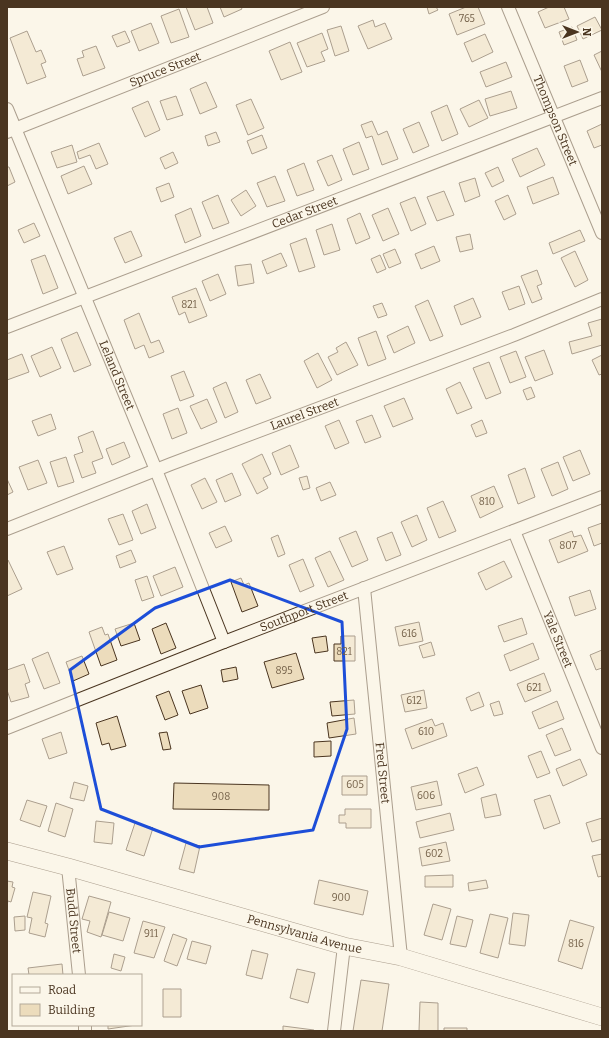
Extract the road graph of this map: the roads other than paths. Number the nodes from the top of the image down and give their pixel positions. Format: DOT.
graph roads {
  1 [pos="323,7"];
  2 [pos="508,7"];
  3 [pos="602,98"];
  4 [pos="7,109"];
  5 [pos="555,116"];
  6 [pos="11,130"];
  7 [pos="602,233"];
  8 [pos="83,296"];
  9 [pos="602,299"];
  10 [pos="7,327"];
  11 [pos="156,470"];
  12 [pos="602,497"];
  13 [pos="7,529"];
  14 [pos="514,531"];
  15 [pos="364,588"];
  16 [pos="224,642"];
  17 [pos="7,728"];
  18 [pos="602,748"];
  19 [pos="7,851"];
  20 [pos="68,867"];
  21 [pos="344,946"];
  22 [pos="401,957"];
  23 [pos="80,974"];
  24 [pos="602,1017"];
  25 [pos="334,1031"];
  1 -- 6 [label="street, Spruce Street"];
  2 -- 5 [label="street, Thompson Street"];
  3 -- 5 [label="street, Cedar Street"];
  4 -- 6 [label="street, Leland Street"];
  5 -- 7 [label="street, Thompson Street"];
  5 -- 8 [label="street, Cedar Street"];
  6 -- 8 [label="street, Leland Street"];
  8 -- 10 [label="street, Cedar Street"];
  8 -- 11 [label="street, Leland Street"];
  9 -- 11 [label="street, Laurel Street"];
  11 -- 13 [label="street, Laurel Street"];
  11 -- 16 [label="street, Leland Street"];
  12 -- 14 [label="street, Southport Street"];
  14 -- 15 [label="street, Southport Street"];
  14 -- 18 [label="street, Yale Street"];
  15 -- 16 [label="street, Southport Street"];
  15 -- 22 [label="street, Fred Street"];
  16 -- 17 [label="street, Southport Street"];
  19 -- 20 [label="main road, Pennsylvania Avenue"];
  20 -- 21 [label="main road, Pennsylvania Avenue"];
  20 -- 23 [label="street, Budd Street"];
  21 -- 22 [label="main road, Pennsylvania Avenue"];
  21 -- 25 [label="street"];
  22 -- 24 [label="main road, Pennsylvania Avenue"];
}
